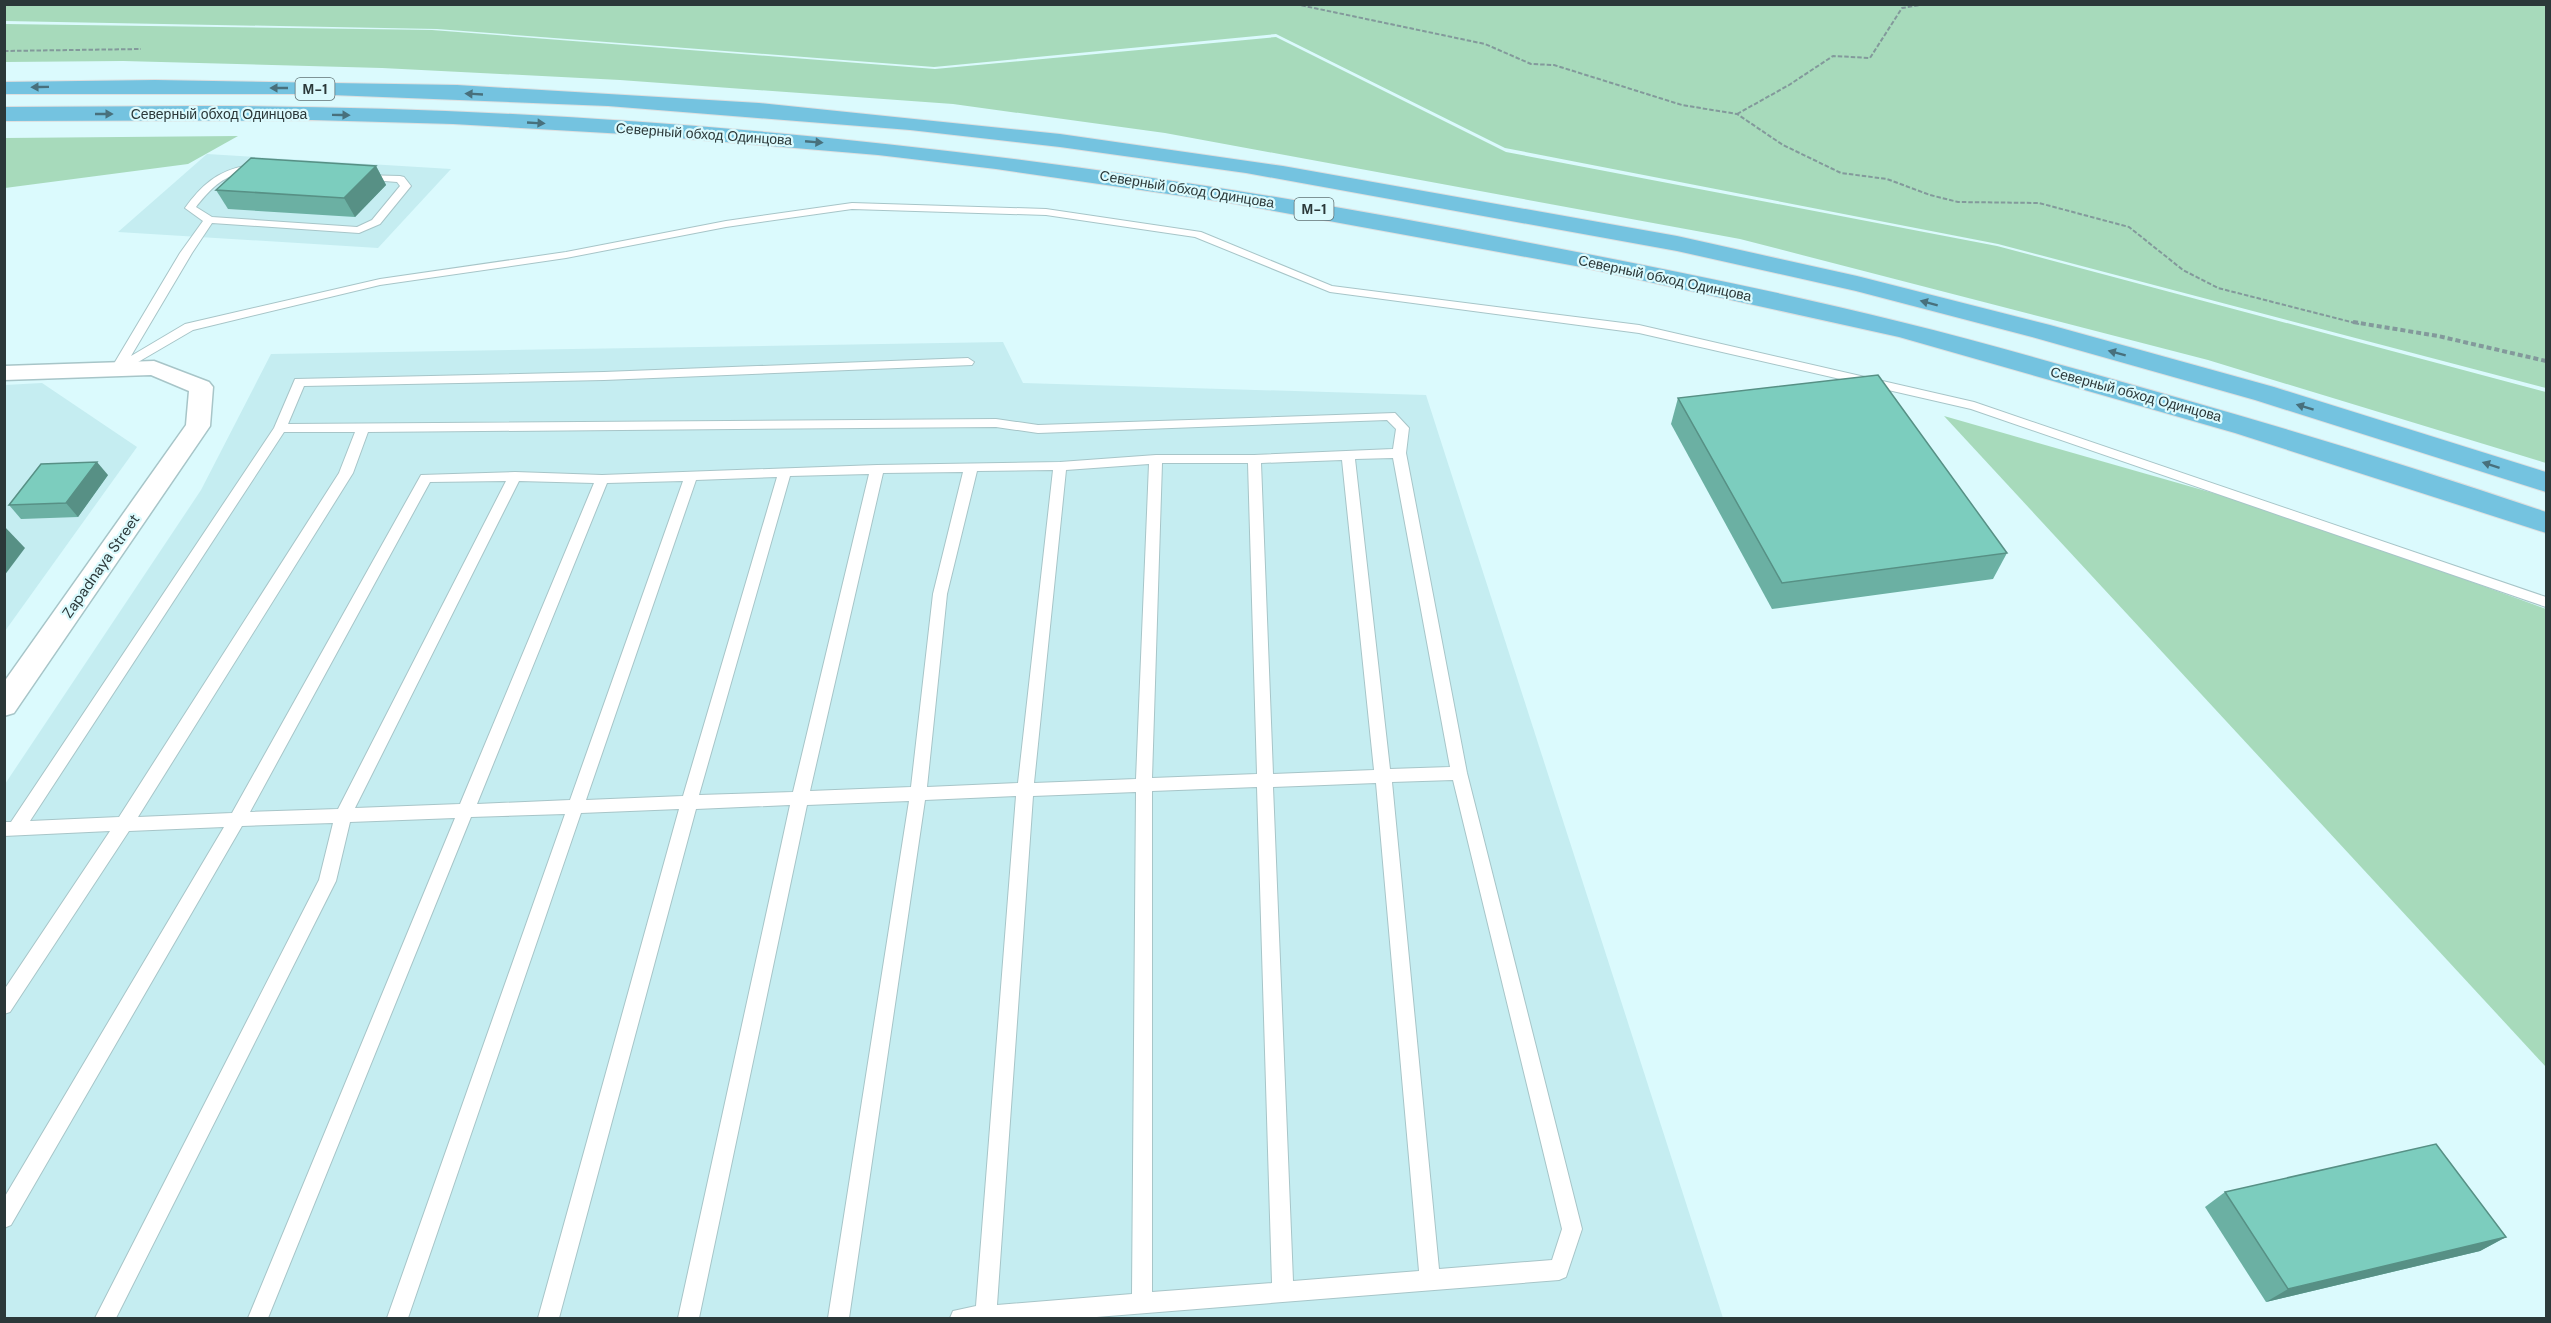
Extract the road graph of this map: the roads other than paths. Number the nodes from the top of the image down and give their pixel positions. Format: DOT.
graph roads {
  1 [pos="4,88"];
  2 [pos="4,114"];
  3 [pos="272,170"];
  4 [pos="353,176"];
  5 [pos="209,220"];
  6 [pos="968,362"];
  7 [pos="117,369"];
  8 [pos="4,373"];
  9 [pos="280,428"];
  10 [pos="363,428"];
  11 [pos="1399,453"];
  12 [pos="1348,455"];
  13 [pos="1156,459"];
  14 [pos="1254,459"];
  15 [pos="1060,466"];
  16 [pos="971,467"];
  17 [pos="877,470"];
  18 [pos="785,472"];
  19 [pos="514,476"];
  20 [pos="692,476"];
  21 [pos="602,479"];
  22 [pos="2547,482"];
  23 [pos="2547,523"];
  24 [pos="2547,602"];
  25 [pos="4,705"];
  26 [pos="1460,773"];
  27 [pos="1383,776"];
  28 [pos="1266,781"];
  29 [pos="1144,785"];
  30 [pos="1025,790"];
  31 [pos="918,794"];
  32 [pos="800,798"];
  33 [pos="689,803"];
  34 [pos="576,807"];
  35 [pos="464,811"];
  36 [pos="343,816"];
  37 [pos="237,820"];
  38 [pos="124,824"];
  39 [pos="10,829"];
  40 [pos="4,1006"];
  41 [pos="4,1218"];
  42 [pos="1430,1280"];
  43 [pos="1283,1292"];
  44 [pos="1142,1304"];
  45 [pos="987,1316"];
  46 [pos="105,1318"];
  47 [pos="258,1318"];
  48 [pos="397,1318"];
  49 [pos="549,1318"];
  50 [pos="689,1318"];
  51 [pos="839,1318"];
  52 [pos="960,1318"];
  22 -- 1 [label="highway, Северный обход Одинцова / М-1, one-way"];
  2 -- 23 [label="highway, Северный обход Одинцова / М-1, one-way"];
  3 -- 5 [label="lane"];
  4 -- 5 [label="lane"];
  5 -- 7 [label="lane"];
  6 -- 9 [label="lane"];
  7 -- 8 [label="street"];
  7 -- 24 [label="lane"];
  7 -- 25 [label="street, Zapadnaya Street"];
  9 -- 10 [label="lane"];
  9 -- 39 [label="lane"];
  10 -- 11 [label="lane"];
  10 -- 38 [label="lane"];
  11 -- 12 [label="lane"];
  11 -- 26 [label="lane"];
  12 -- 14 [label="lane"];
  12 -- 27 [label="lane"];
  13 -- 14 [label="lane"];
  13 -- 15 [label="lane"];
  13 -- 29 [label="lane"];
  14 -- 28 [label="lane"];
  15 -- 16 [label="lane"];
  15 -- 30 [label="lane"];
  16 -- 17 [label="lane"];
  16 -- 31 [label="lane"];
  17 -- 18 [label="lane"];
  17 -- 32 [label="lane"];
  18 -- 20 [label="lane"];
  18 -- 33 [label="lane"];
  19 -- 21 [label="lane"];
  19 -- 36 [label="lane"];
  19 -- 37 [label="lane"];
  20 -- 21 [label="lane"];
  20 -- 34 [label="lane"];
  21 -- 35 [label="lane"];
  26 -- 27 [label="lane"];
  26 -- 42 [label="lane"];
  27 -- 28 [label="lane"];
  27 -- 42 [label="lane"];
  28 -- 29 [label="lane"];
  28 -- 43 [label="lane"];
  29 -- 30 [label="lane"];
  29 -- 44 [label="lane"];
  30 -- 31 [label="lane"];
  30 -- 45 [label="lane"];
  31 -- 32 [label="lane"];
  31 -- 51 [label="lane"];
  32 -- 33 [label="lane"];
  32 -- 50 [label="lane"];
  33 -- 34 [label="lane"];
  33 -- 49 [label="lane"];
  34 -- 35 [label="lane"];
  34 -- 48 [label="lane"];
  35 -- 36 [label="lane"];
  35 -- 47 [label="lane"];
  36 -- 37 [label="lane"];
  36 -- 46 [label="lane"];
  37 -- 38 [label="lane"];
  37 -- 41 [label="lane"];
  38 -- 39 [label="lane"];
  38 -- 40 [label="lane"];
  42 -- 43 [label="lane"];
  43 -- 44 [label="lane"];
  44 -- 45 [label="lane"];
  45 -- 52 [label="lane"];
}
